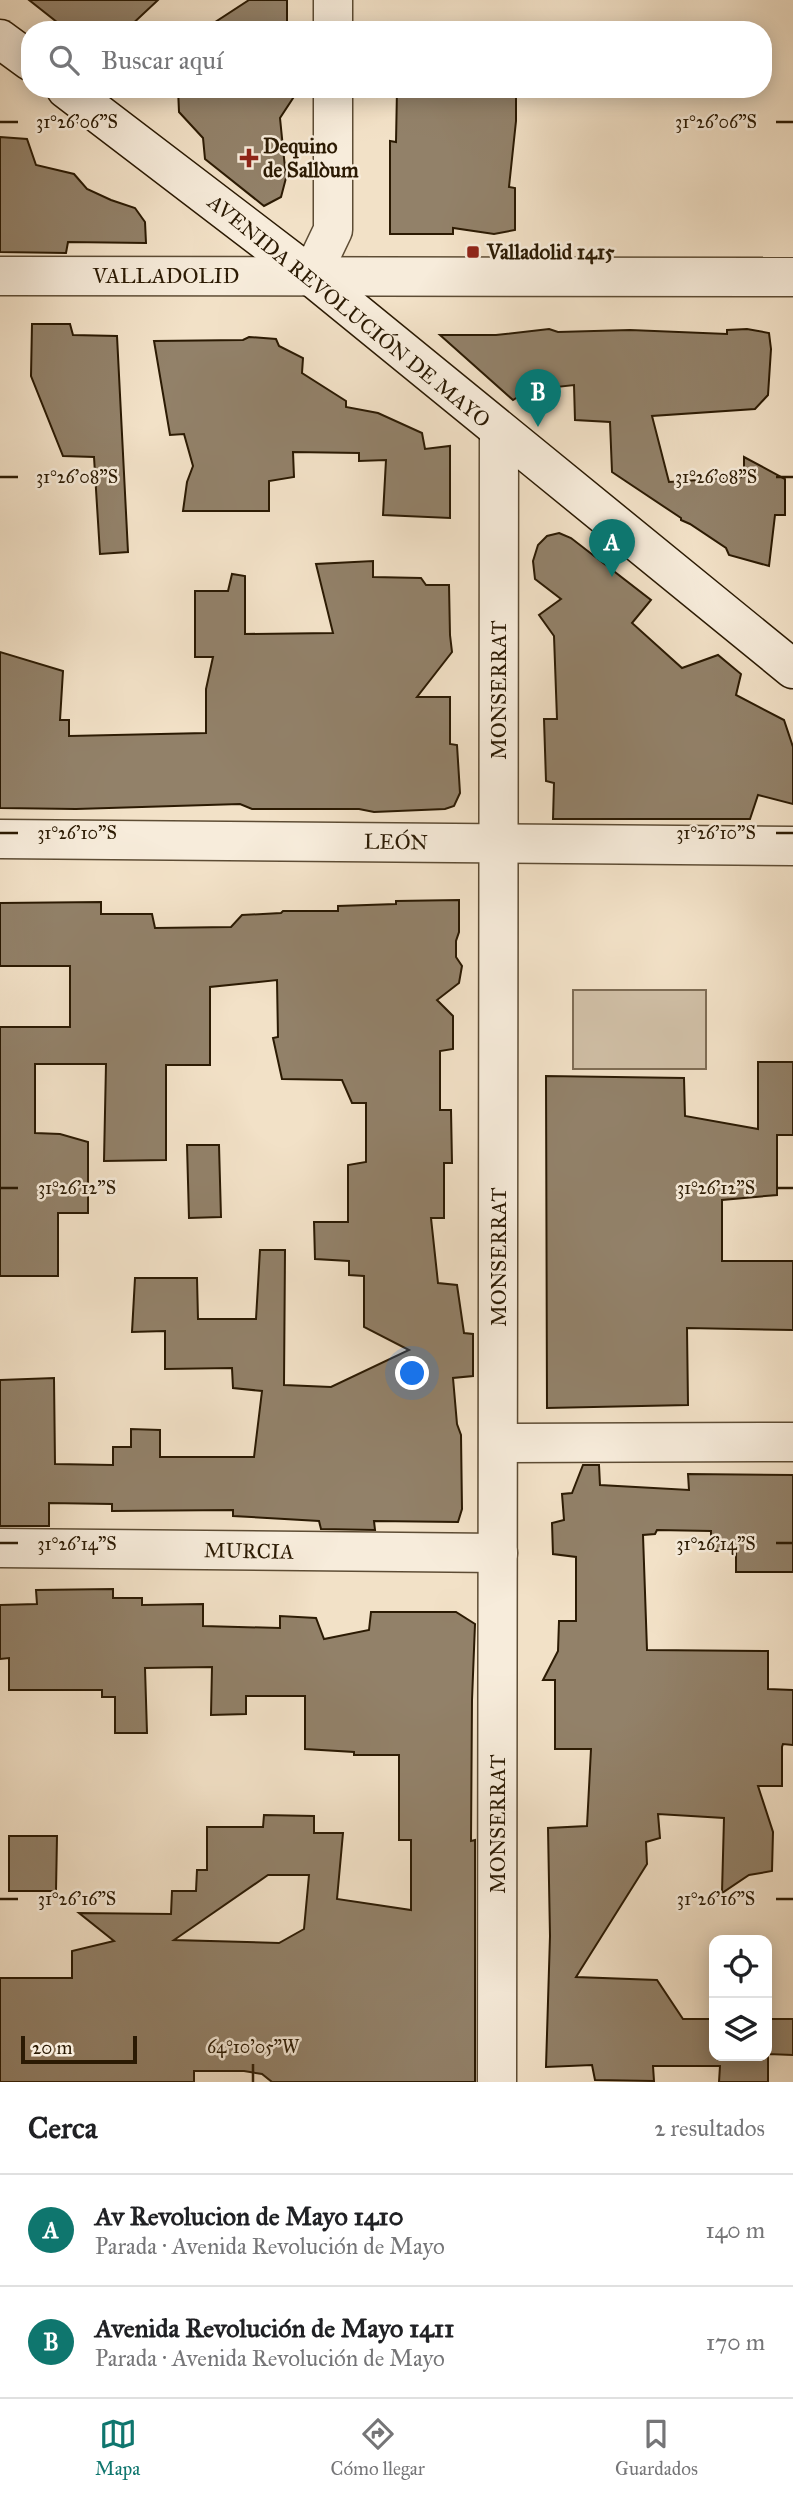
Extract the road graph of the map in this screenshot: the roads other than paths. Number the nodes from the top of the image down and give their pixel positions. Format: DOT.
graph roads {
  1 [pos="333,0"];
  2 [pos="333,21"];
  3 [pos="0,38"];
  4 [pos="21,54"];
  5 [pos="78,98"];
  6 [pos="333,98"];
  7 [pos="0,276"];
  8 [pos="311,276"];
  9 [pos="793,277"];
  10 [pos="499,432"];
  11 [pos="793,669"];
  12 [pos="0,839"];
  13 [pos="499,843"];
  14 [pos="793,846"];
  15 [pos="793,1442"];
  16 [pos="499,1443"];
  17 [pos="0,1548"];
  18 [pos="498,1553"];
  19 [pos="497,2082"];
  1 -- 2 [label="street"];
  3 -- 4 [label="street"];
  5 -- 8 [label="street, AVENIDA REVOLUCIÓN DE MAYO"];
  6 -- 8 [label="street"];
  7 -- 8 [label="street, VALLADOLID"];
  8 -- 9 [label="street, VALLADOLID"];
  8 -- 10 [label="street, AVENIDA REVOLUCIÓN DE MAYO"];
  10 -- 11 [label="street, AVENIDA REVOLUCIÓN DE MAYO"];
  10 -- 13 [label="street, MONSERRAT"];
  12 -- 13 [label="street, LEÓN"];
  13 -- 14 [label="street, LEÓN"];
  13 -- 16 [label="street, MONSERRAT"];
  15 -- 16 [label="street"];
  16 -- 18 [label="street, MONSERRAT"];
  17 -- 18 [label="street, MURCIA"];
  18 -- 19 [label="street, MONSERRAT"];
}
